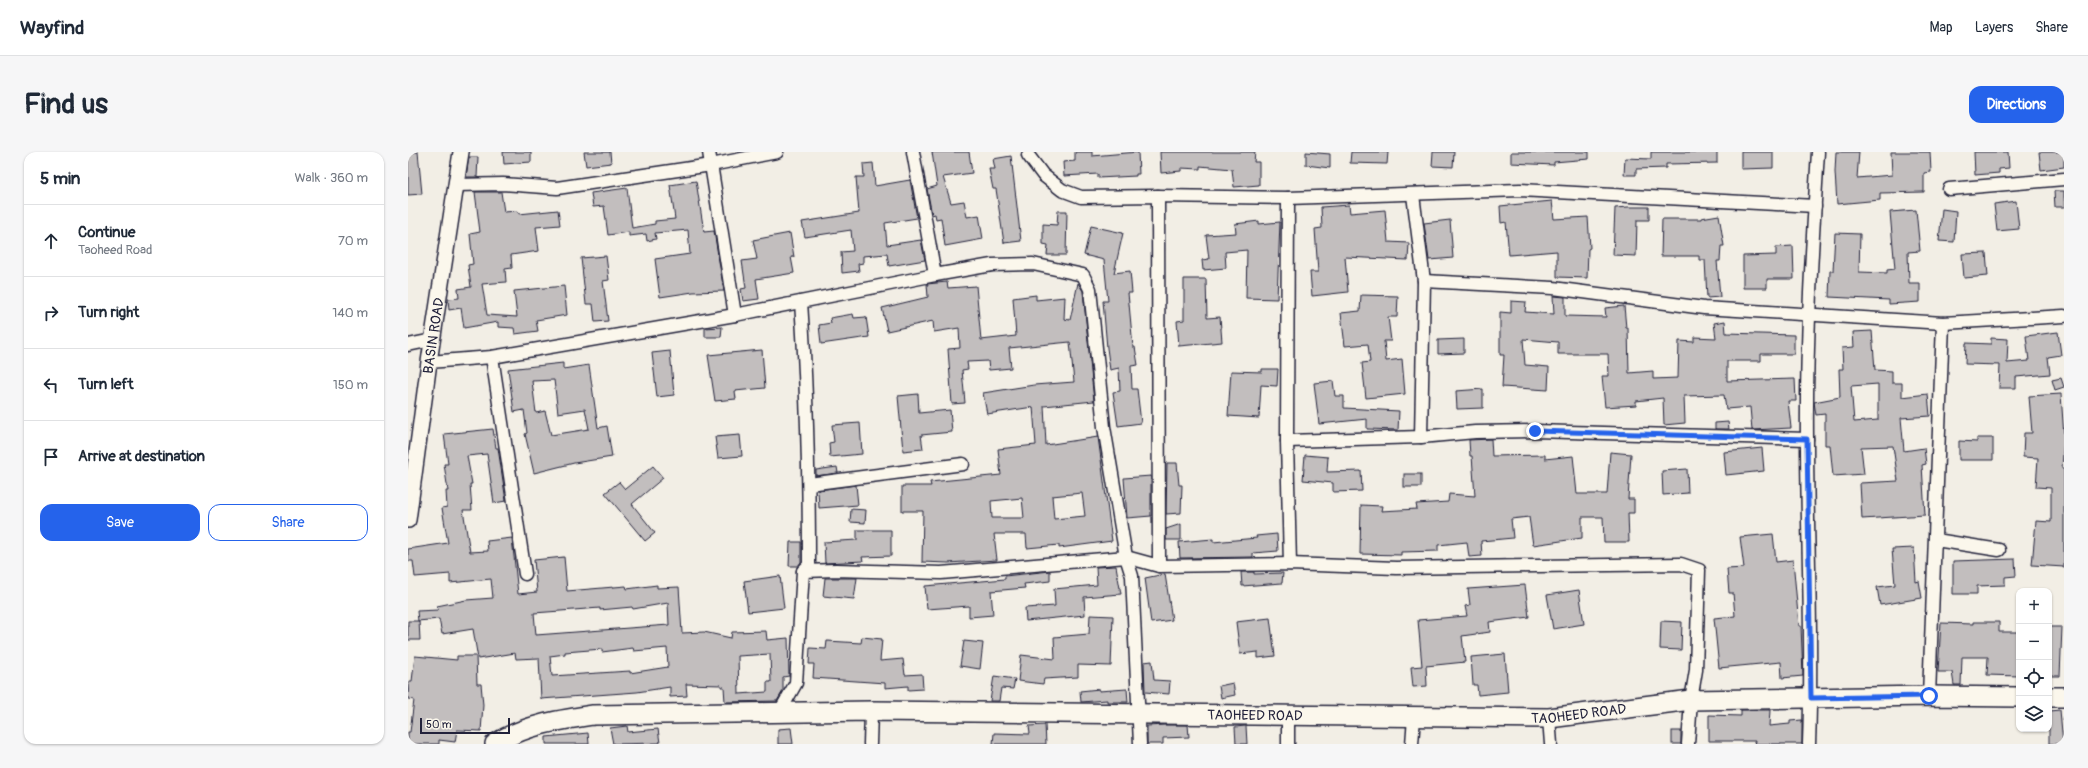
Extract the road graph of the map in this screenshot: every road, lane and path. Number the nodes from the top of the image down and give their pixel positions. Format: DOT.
graph roads {
  1 [pos="461,152"];
  2 [pos="709,152"];
  3 [pos="777,152"];
  4 [pos="913,152"];
  5 [pos="1818,152"];
  6 [pos="1027,153"];
  7 [pos="711,165"];
  8 [pos="2064,179"];
  9 [pos="456,185"];
  10 [pos="1949,189"];
  11 [pos="1413,195"];
  12 [pos="1158,196"];
  13 [pos="1288,198"];
  14 [pos="1815,206"];
  15 [pos="935,275"];
  16 [pos="1424,281"];
  17 [pos="801,302"];
  18 [pos="735,315"];
  19 [pos="1809,315"];
  20 [pos="2064,316"];
  21 [pos="1943,323"];
  22 [pos="432,340"];
  23 [pos="408,345"];
  24 [pos="492,357"];
  25 [pos="429,362"];
  26 [pos="1420,437"];
  27 [pos="1807,439"];
  28 [pos="1287,441"];
  29 [pos="963,464"];
  30 [pos="411,480"];
  31 [pos="809,484"];
  32 [pos="408,520"];
  33 [pos="1936,540"];
  34 [pos="1999,550"];
  35 [pos="1126,557"];
  36 [pos="1290,564"];
  37 [pos="1159,566"];
  38 [pos="803,571"];
  39 [pos="525,574"];
  40 [pos="1929,696"];
  41 [pos="2016,697"];
  42 [pos="2052,697"];
  43 [pos="2064,697"];
  44 [pos="1811,698"];
  45 [pos="1691,700"];
  46 [pos="870,712"];
  47 [pos="778,713"];
  48 [pos="1138,714"];
  49 [pos="1288,715"];
  50 [pos="1414,717"];
  51 [pos="1549,718"];
  52 [pos="495,744"];
  53 [pos="870,744"];
  54 [pos="1140,744"];
  55 [pos="1288,744"];
  56 [pos="1412,744"];
  57 [pos="1551,744"];
  58 [pos="1688,744"];
  59 [pos="1809,744"];
  1 -- 9 [label="street, BASIN ROAD"];
  2 -- 7 [label="street"];
  3 -- 7 [label="street"];
  4 -- 15 [label="street"];
  5 -- 14 [label="street"];
  6 -- 12 [label="street"];
  7 -- 9 [label="street"];
  7 -- 18 [label="street"];
  8 -- 10 [label="street"];
  9 -- 22 [label="street, BASIN ROAD"];
  11 -- 13 [label="street"];
  11 -- 14 [label="street"];
  11 -- 16 [label="street"];
  12 -- 13 [label="street"];
  12 -- 37 [label="street"];
  13 -- 28 [label="street"];
  14 -- 19 [label="street"];
  15 -- 17 [label="street"];
  15 -- 35 [label="street"];
  16 -- 19 [label="street"];
  16 -- 26 [label="street"];
  17 -- 18 [label="street"];
  17 -- 31 [label="street"];
  18 -- 24 [label="street"];
  19 -- 21 [label="street"];
  19 -- 27 [label="street"];
  20 -- 21 [label="street"];
  21 -- 33 [label="street"];
  22 -- 23 [label="street"];
  22 -- 25 [label="street, BASIN ROAD"];
  24 -- 25 [label="street"];
  24 -- 39 [label="street"];
  25 -- 30 [label="street, BASIN ROAD"];
  26 -- 27 [label="street"];
  26 -- 28 [label="street"];
  27 -- 44 [label="street"];
  28 -- 36 [label="street"];
  29 -- 31 [label="street"];
  30 -- 32 [label="street, BASIN ROAD"];
  31 -- 38 [label="street"];
  33 -- 34 [label="street"];
  33 -- 40 [label="street"];
  35 -- 37 [label="street"];
  35 -- 38 [label="street"];
  35 -- 48 [label="street"];
  36 -- 37 [label="street"];
  36 -- 45 [label="street"];
  38 -- 47 [label="street"];
  40 -- 41 [label="main road, TAOHEED ROAD"];
  40 -- 44 [label="main road, TAOHEED ROAD"];
  42 -- 43 [label="main road"];
  44 -- 45 [label="main road, TAOHEED ROAD"];
  44 -- 59 [label="street"];
  45 -- 51 [label="main road, TAOHEED ROAD"];
  45 -- 58 [label="street"];
  46 -- 47 [label="main road, TAOHEED ROAD"];
  46 -- 48 [label="main road, TAOHEED ROAD"];
  46 -- 53 [label="street"];
  47 -- 52 [label="main road, TAOHEED ROAD"];
  48 -- 49 [label="main road, TAOHEED ROAD"];
  48 -- 54 [label="street"];
  49 -- 50 [label="main road, TAOHEED ROAD"];
  49 -- 55 [label="street"];
  50 -- 51 [label="main road, TAOHEED ROAD"];
  50 -- 56 [label="street"];
  51 -- 57 [label="street"];
}
